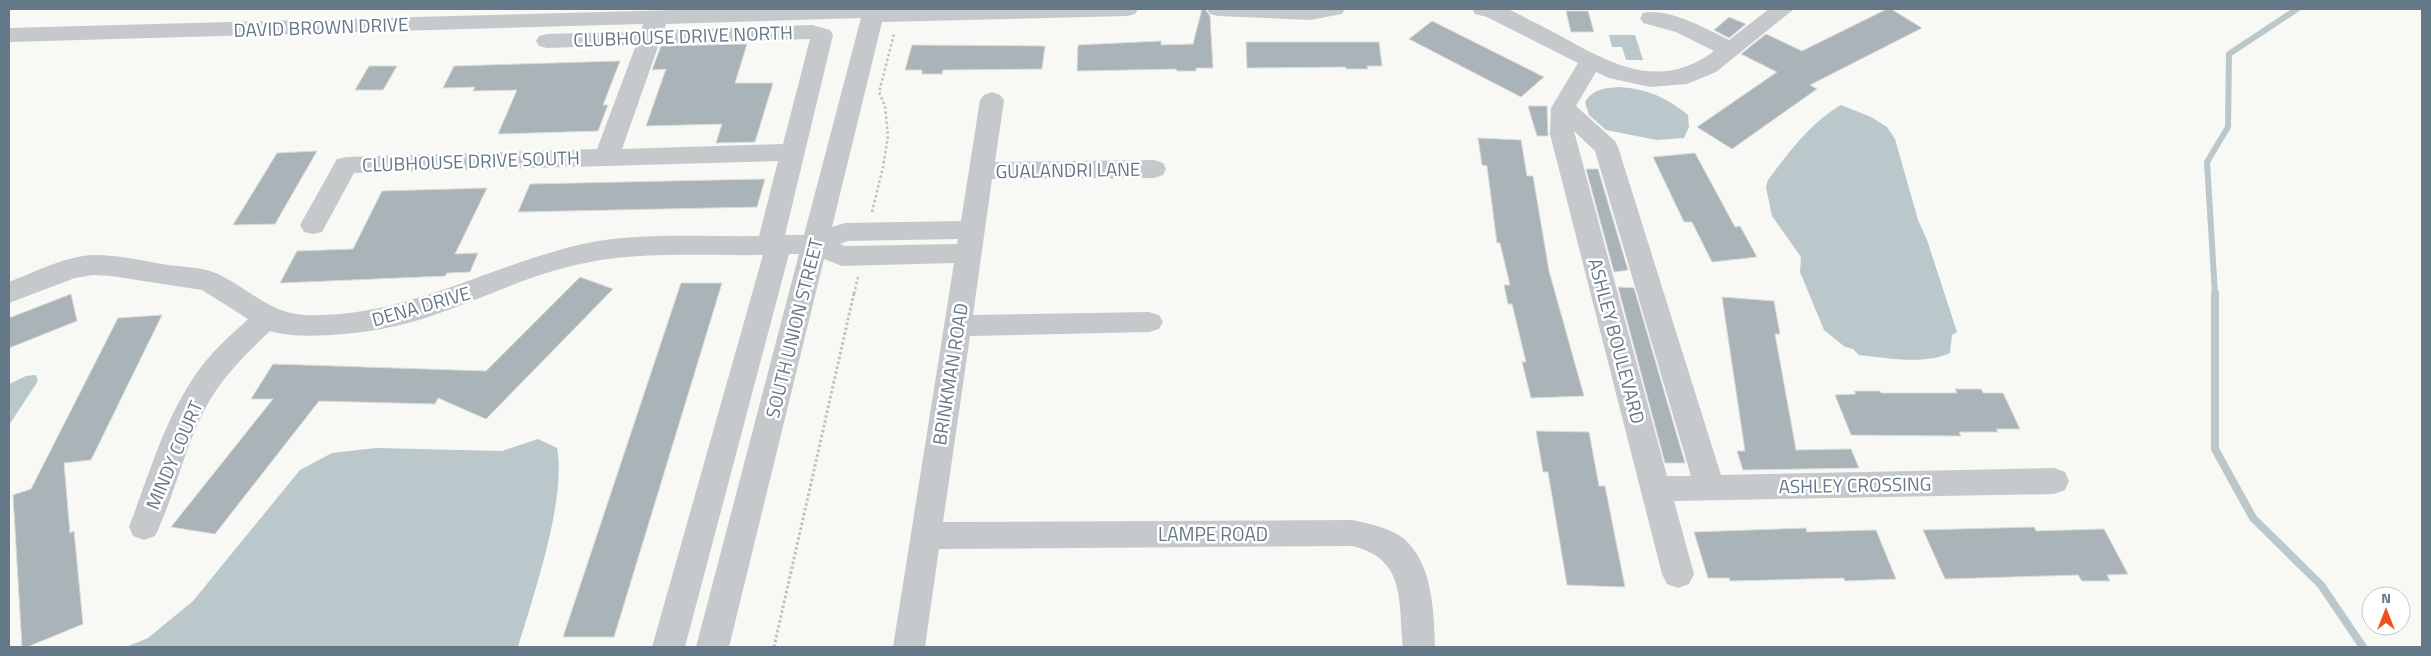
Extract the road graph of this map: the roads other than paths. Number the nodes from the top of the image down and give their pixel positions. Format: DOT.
graph roads {
  1 [pos="1127,9"];
  2 [pos="1231,9"];
  3 [pos="1334,9"];
  4 [pos="1483,9"];
  5 [pos="1783,9"];
  6 [pos="880,12"];
  7 [pos="1516,15"];
  8 [pos="1651,18"];
  9 [pos="654,28"];
  10 [pos="818,33"];
  11 [pos="9,35"];
  12 [pos="547,41"];
  13 [pos="1729,49"];
  14 [pos="1591,61"];
  15 [pos="992,100"];
  16 [pos="1563,108"];
  17 [pos="794,152"];
  18 [pos="606,158"];
  19 [pos="1154,168"];
  20 [pos="981,171"];
  21 [pos="313,225"];
  22 [pos="970,241"];
  23 [pos="774,244"];
  24 [pos="815,244"];
  25 [pos="9,292"];
  26 [pos="267,317"];
  27 [pos="1149,322"];
  28 [pos="957,326"];
  29 [pos="2054,481"];
  30 [pos="1710,488"];
  31 [pos="1656,489"];
  32 [pos="144,527"];
  33 [pos="926,536"];
  34 [pos="1678,574"];
  35 [pos="670,647"];
  36 [pos="713,647"];
  37 [pos="909,647"];
  38 [pos="1419,647"];
  1 -- 6 [label="street, DAVID BROWN DRIVE"];
  2 -- 3 [label="street"];
  4 -- 7 [label="street"];
  5 -- 13 [label="street"];
  6 -- 9 [label="street, DAVID BROWN DRIVE"];
  6 -- 24 [label="street, SOUTH UNION STREET"];
  7 -- 14 [label="street"];
  8 -- 13 [label="street"];
  9 -- 10 [label="street, CLUBHOUSE DRIVE NORTH"];
  9 -- 11 [label="street, DAVID BROWN DRIVE"];
  9 -- 12 [label="street, CLUBHOUSE DRIVE NORTH"];
  9 -- 18 [label="street, CLUBHOUSE DRIVE SOUTH"];
  10 -- 17 [label="street, SOUTH UNION STREET"];
  13 -- 14 [label="street"];
  14 -- 16 [label="street, ASHLEY BOULEVARD"];
  15 -- 20 [label="street, BRINKMAN ROAD"];
  16 -- 30 [label="street"];
  16 -- 31 [label="street, ASHLEY BOULEVARD"];
  17 -- 18 [label="street, CLUBHOUSE DRIVE SOUTH"];
  17 -- 23 [label="street, SOUTH UNION STREET"];
  18 -- 21 [label="street, CLUBHOUSE DRIVE SOUTH"];
  19 -- 20 [label="street, GUALANDRI LANE"];
  20 -- 22 [label="street, BRINKMAN ROAD"];
  22 -- 24 [label="street"];
  22 -- 28 [label="street, BRINKMAN ROAD"];
  23 -- 24 [label="street, DENA DRIVE"];
  23 -- 26 [label="street, DENA DRIVE"];
  23 -- 35 [label="street, SOUTH UNION STREET"];
  24 -- 36 [label="street, SOUTH UNION STREET"];
  25 -- 26 [label="street, DENA DRIVE"];
  26 -- 32 [label="street, MINDY COURT"];
  27 -- 28 [label="street"];
  28 -- 33 [label="street, BRINKMAN ROAD"];
  29 -- 30 [label="street, ASHLEY CROSSING"];
  30 -- 31 [label="street, ASHLEY CROSSING"];
  31 -- 34 [label="street, ASHLEY BOULEVARD"];
  33 -- 37 [label="street, BRINKMAN ROAD"];
  33 -- 38 [label="street, LAMPE ROAD"];
}
